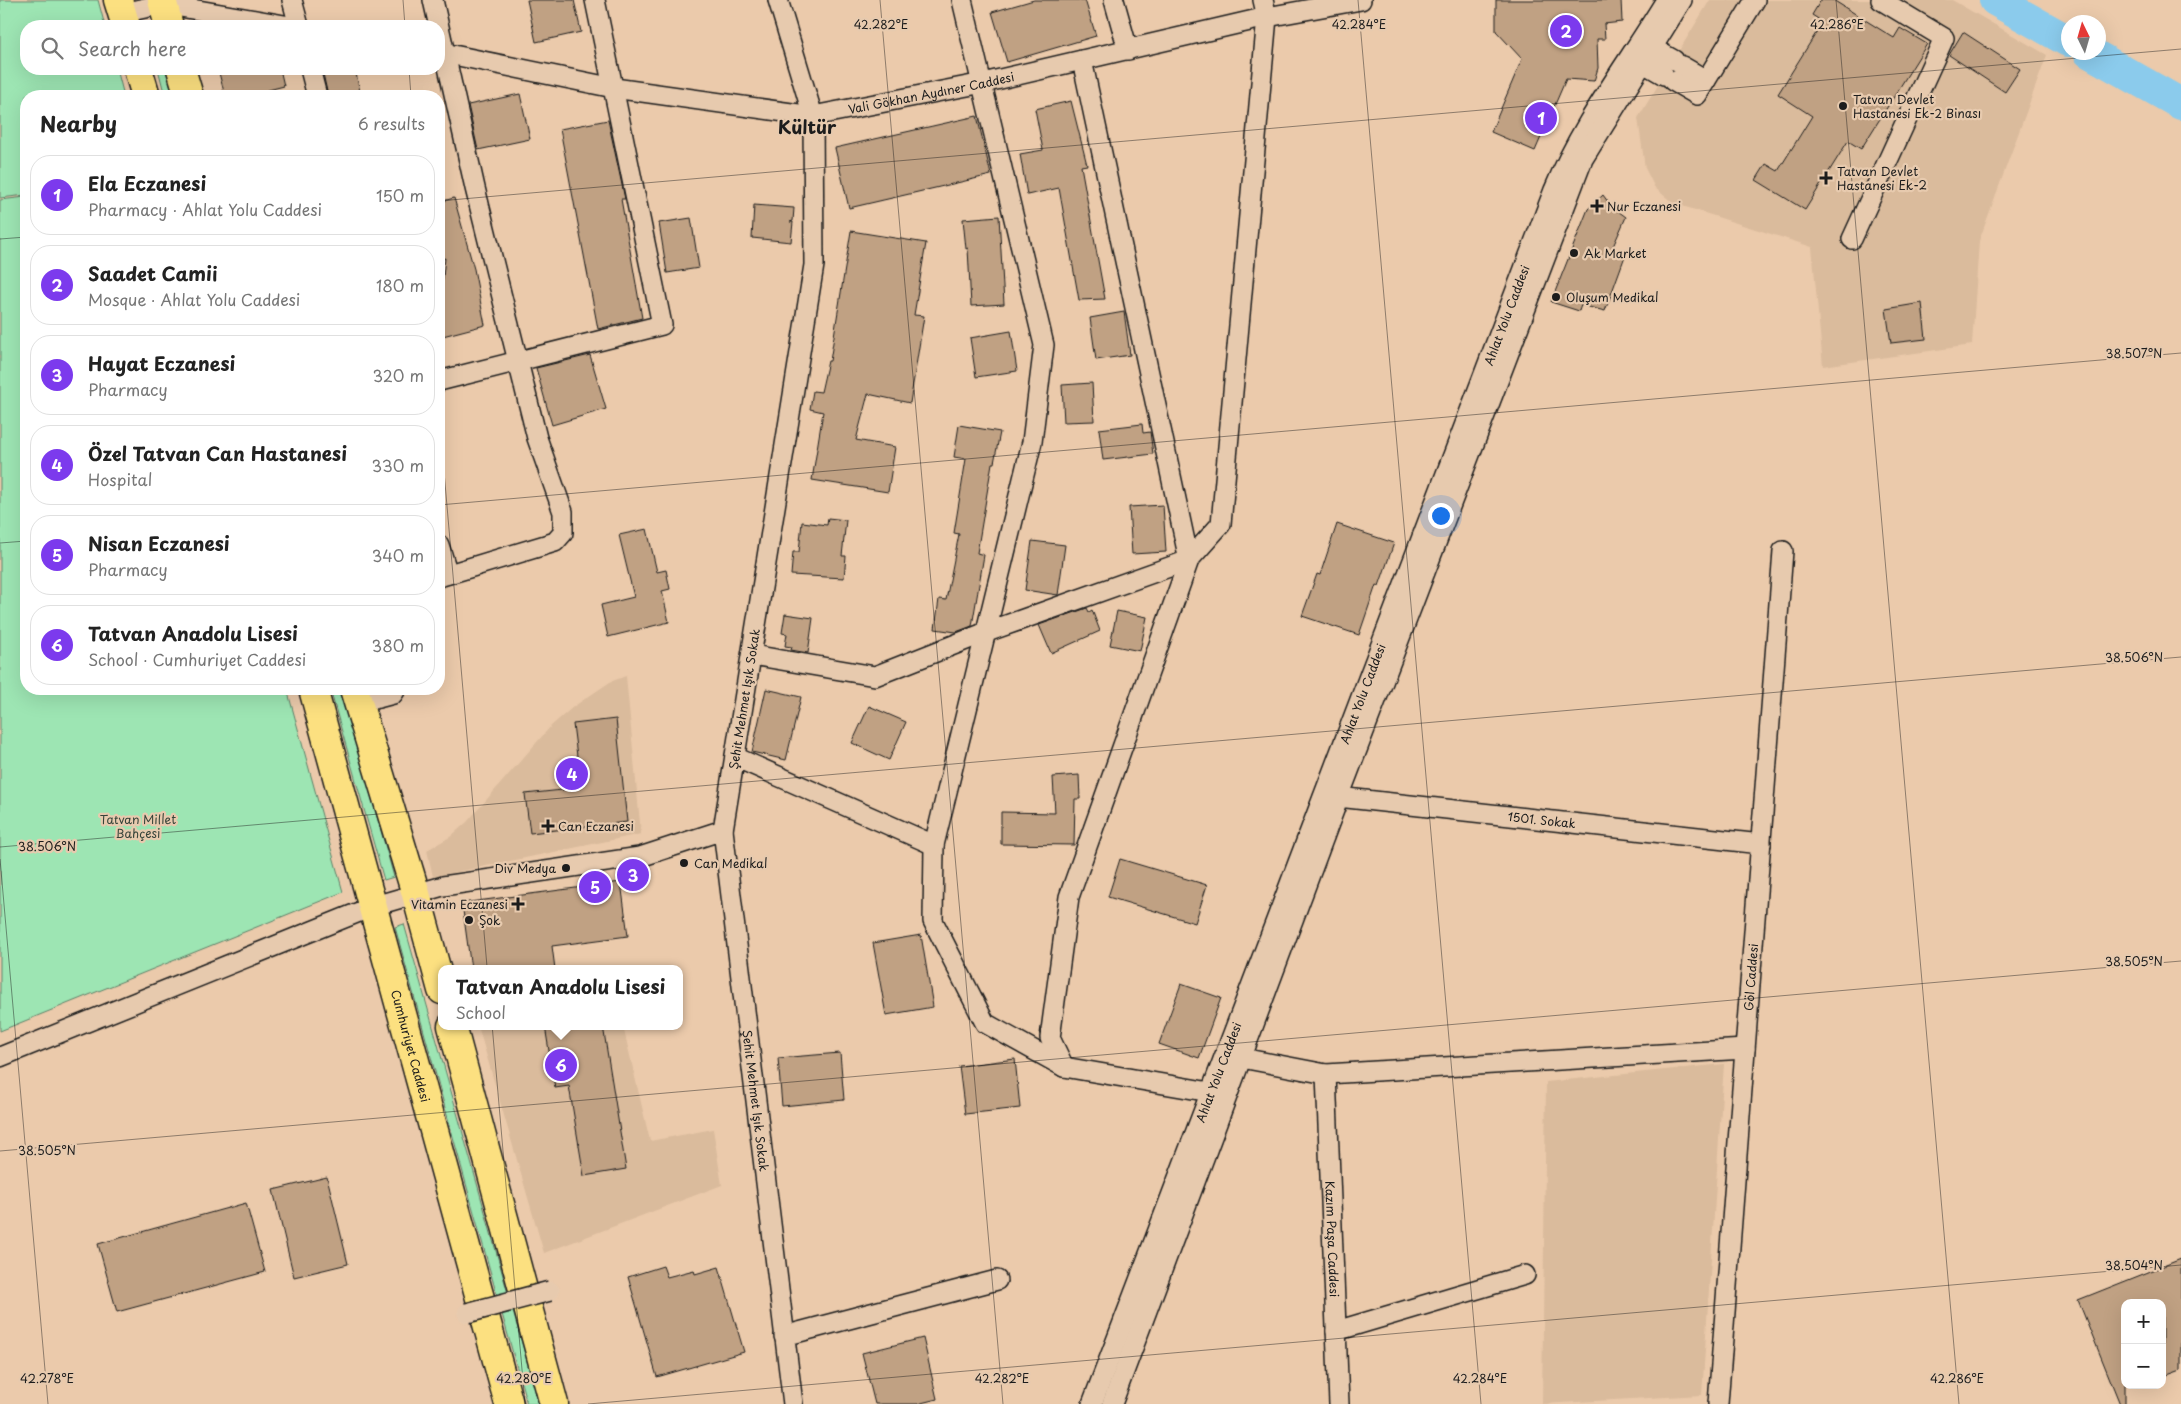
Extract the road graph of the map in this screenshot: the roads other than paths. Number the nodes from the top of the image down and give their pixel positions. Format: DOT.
graph roads {
  1 [pos="292,0"];
  2 [pos="434,0"];
  3 [pos="594,0"];
  4 [pos="778,0"];
  5 [pos="962,0"];
  6 [pos="1114,0"];
  7 [pos="1361,0"];
  8 [pos="1666,0"];
  9 [pos="1682,0"];
  10 [pos="1755,0"];
  11 [pos="1882,0"];
  12 [pos="1265,9"];
  13 [pos="165,10"];
  14 [pos="122,13"];
  15 [pos="243,20"];
  16 [pos="297,20"];
  17 [pos="437,20"];
  18 [pos="1128,50"];
  19 [pos="1642,52"];
  20 [pos="445,53"];
  21 [pos="1082,60"];
  22 [pos="445,64"];
  23 [pos="140,75"];
  24 [pos="183,75"];
  25 [pos="312,75"];
  26 [pos="983,83"];
  27 [pos="614,88"];
  28 [pos="144,90"];
  29 [pos="187,90"];
  30 [pos="315,90"];
  31 [pos="813,116"];
  32 [pos="1852,239"];
  33 [pos="517,360"];
  34 [pos="445,379"];
  35 [pos="1783,551"];
  36 [pos="1189,560"];
  37 [pos="445,575"];
  38 [pos="984,633"];
  39 [pos="752,655"];
  40 [pos="315,695"];
  41 [pos="374,695"];
  42 [pos="356,696"];
  43 [pos="735,757"];
  44 [pos="1331,796"];
  45 [pos="723,830"];
  46 [pos="1760,844"];
  47 [pos="934,845"];
  48 [pos="416,894"];
  49 [pos="374,906"];
  50 [pos="438,975"];
  51 [pos="453,1030"];
  52 [pos="1745,1049"];
  53 [pos="0,1057"];
  54 [pos="1233,1057"];
  55 [pos="1064,1067"];
  56 [pos="1326,1074"];
  57 [pos="1219,1093"];
  58 [pos="1525,1275"];
  59 [pos="997,1280"];
  60 [pos="550,1291"];
  61 [pos="467,1313"];
  62 [pos="1336,1331"];
  63 [pos="784,1336"];
  64 [pos="509,1404"];
  65 [pos="554,1404"];
  66 [pos="793,1404"];
  67 [pos="1092,1404"];
  68 [pos="1112,1404"];
  69 [pos="1339,1404"];
  70 [pos="1718,1404"];
  1 -- 16 [label="street"];
  2 -- 17 [label="street"];
  3 -- 27 [label="street"];
  4 -- 31 [label="street, Şehit Mehmet Işık Sokak"];
  5 -- 26 [label="street"];
  6 -- 18 [label="street"];
  7 -- 12 [label="street, Vali Gökhan Aydıner Caddesi"];
  8 -- 19 [label="street, Ahlat Yolu Caddesi"];
  9 -- 19 [label="street, Ahlat Yolu Caddesi"];
  10 -- 19 [label="street"];
  11 -- 32 [label="street"];
  12 -- 18 [label="street, Vali Gökhan Aydıner Caddesi"];
  12 -- 36 [label="street"];
  13 -- 14 [label="street"];
  13 -- 15 [label="street"];
  18 -- 21 [label="street, Vali Gökhan Aydıner Caddesi"];
  19 -- 44 [label="street, Ahlat Yolu Caddesi"];
  20 -- 27 [label="street, Vali Gökhan Aydıner Caddesi"];
  21 -- 26 [label="street, Vali Gökhan Aydıner Caddesi"];
  21 -- 36 [label="street"];
  22 -- 33 [label="street"];
  23 -- 28 [label="highway"];
  24 -- 29 [label="highway"];
  25 -- 30 [label="street"];
  26 -- 31 [label="street, Vali Gökhan Aydıner Caddesi"];
  26 -- 38 [label="street"];
  27 -- 31 [label="street, Vali Gökhan Aydıner Caddesi"];
  27 -- 33 [label="street"];
  31 -- 39 [label="street, Şehit Mehmet Işık Sokak"];
  33 -- 34 [label="street"];
  33 -- 37 [label="street"];
  35 -- 46 [label="street, Göl Caddesi"];
  36 -- 38 [label="street"];
  36 -- 55 [label="street"];
  38 -- 39 [label="street"];
  38 -- 47 [label="street"];
  39 -- 43 [label="street, Şehit Mehmet Işık Sokak"];
  40 -- 49 [label="highway, Cumhuriyet Caddesi"];
  41 -- 42 [label="street"];
  42 -- 48 [label="highway"];
  43 -- 45 [label="street, Şehit Mehmet Işık Sokak"];
  43 -- 47 [label="street"];
  44 -- 46 [label="street, 1501. Sokak"];
  44 -- 54 [label="street, Ahlat Yolu Caddesi"];
  45 -- 48 [label="street"];
  45 -- 63 [label="street, Şehit Mehmet Işık Sokak"];
  46 -- 52 [label="street, Göl Caddesi"];
  47 -- 55 [label="street"];
  48 -- 49 [label="street"];
  48 -- 50 [label="highway"];
  49 -- 53 [label="street"];
  49 -- 64 [label="highway, Cumhuriyet Caddesi"];
  51 -- 65 [label="highway"];
  52 -- 56 [label="street"];
  52 -- 70 [label="street, Göl Caddesi"];
  54 -- 56 [label="street"];
  54 -- 57 [label="street, Ahlat Yolu Caddesi"];
  55 -- 57 [label="street"];
  56 -- 62 [label="street, Kazım Paşa Caddesi"];
  57 -- 67 [label="street, Ahlat Yolu Caddesi"];
  57 -- 68 [label="street, Ahlat Yolu Caddesi"];
  58 -- 62 [label="street"];
  59 -- 63 [label="street"];
  60 -- 61 [label="street, bridge"];
  62 -- 69 [label="street, Kazım Paşa Caddesi"];
  63 -- 66 [label="street, Şehit Mehmet Işık Sokak"];
}
